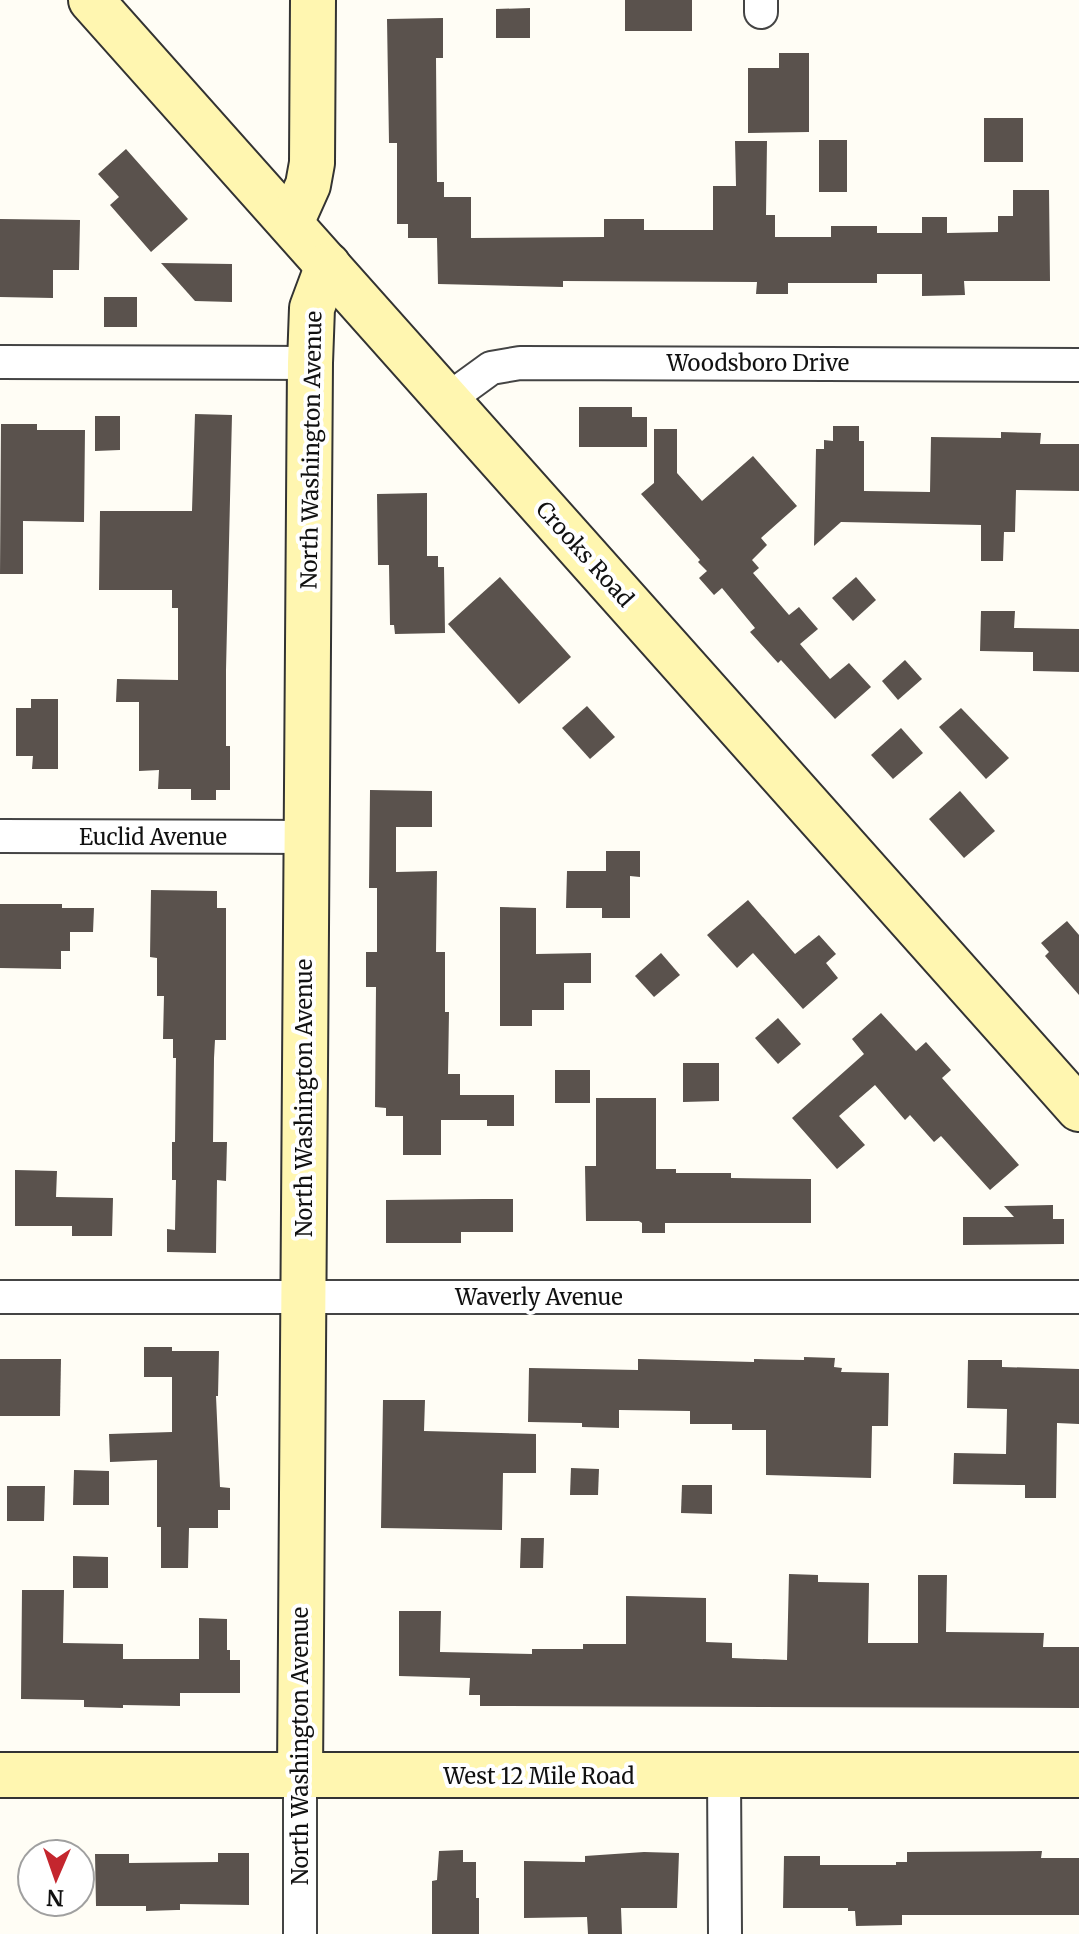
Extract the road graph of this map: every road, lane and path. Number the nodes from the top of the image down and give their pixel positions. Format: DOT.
graph roads {
  1 [pos="91,0"];
  2 [pos="313,0"];
  3 [pos="291,223"];
  4 [pos="328,265"];
  5 [pos="0,362"];
  6 [pos="310,363"];
  7 [pos="1079,365"];
  8 [pos="447,400"];
  9 [pos="0,836"];
  10 [pos="306,837"];
  11 [pos="1079,1109"];
  12 [pos="303,1295"];
  13 [pos="0,1297"];
  14 [pos="1079,1297"];
  15 [pos="0,1775"];
  16 [pos="300,1775"];
  17 [pos="1079,1775"];
  18 [pos="724,1776"];
  19 [pos="300,1934"];
  20 [pos="725,1934"];
  1 -- 3 [label="main road, Crooks Road"];
  2 -- 3 [label="main road"];
  3 -- 4 [label="main road, Crooks Road"];
  4 -- 6 [label="main road, North Washington Avenue"];
  4 -- 8 [label="main road, Crooks Road"];
  5 -- 6 [label="street"];
  6 -- 10 [label="main road, North Washington Avenue"];
  7 -- 8 [label="street, Woodsboro Drive"];
  8 -- 11 [label="main road, Crooks Road"];
  9 -- 10 [label="street, Euclid Avenue"];
  10 -- 12 [label="main road, North Washington Avenue"];
  12 -- 13 [label="street, Waverly Avenue"];
  12 -- 14 [label="street, Waverly Avenue"];
  12 -- 16 [label="main road, North Washington Avenue"];
  15 -- 16 [label="main road, West 12 Mile Road"];
  16 -- 18 [label="main road, West 12 Mile Road"];
  16 -- 19 [label="street, North Washington Avenue"];
  17 -- 18 [label="main road, West 12 Mile Road"];
  18 -- 20 [label="street"];
}
